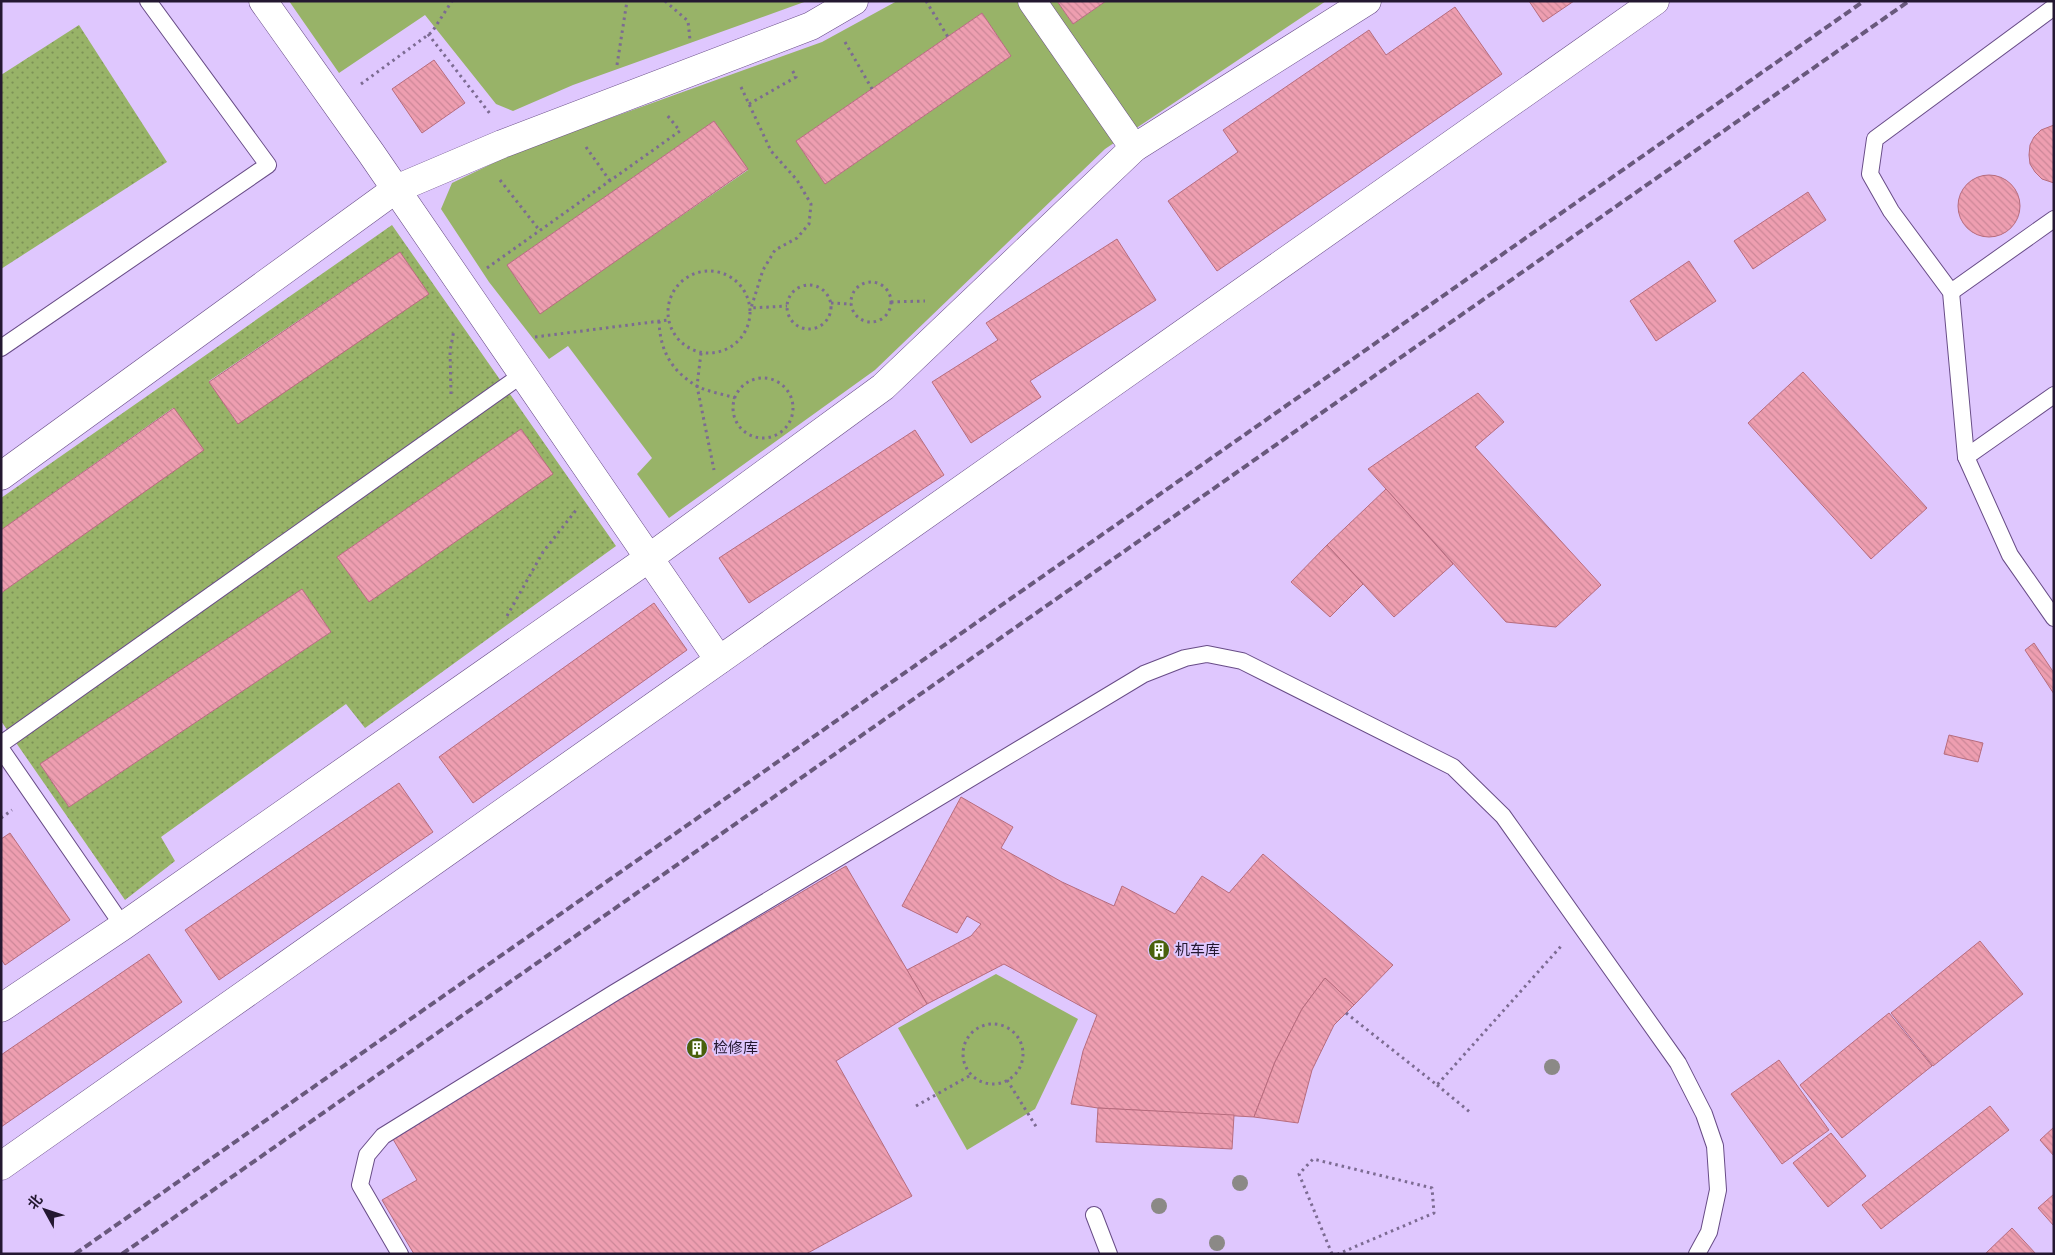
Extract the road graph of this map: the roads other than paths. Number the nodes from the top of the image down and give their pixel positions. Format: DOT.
graph roads {
  1 [pos="148,1"];
  2 [pos="263,1"];
  3 [pos="854,1"];
  4 [pos="1032,1"];
  5 [pos="1367,1"];
  6 [pos="1654,1"];
  7 [pos="2054,7"];
  8 [pos="1134,148"];
  9 [pos="396,189"];
  10 [pos="2054,219"];
  11 [pos="1951,292"];
  12 [pos="1,348"];
  13 [pos="523,374"];
  14 [pos="2054,395"];
  15 [pos="1966,457"];
  16 [pos="1,476"];
  17 [pos="649,558"];
  18 [pos="2054,618"];
  19 [pos="719,660"];
  20 [pos="1,744"];
  21 [pos="1,749"];
  22 [pos="123,926"];
  23 [pos="1,1008"];
  24 [pos="1,1166"];
  25 [pos="1094,1215"];
  26 [pos="400,1254"];
  27 [pos="1109,1254"];
  28 [pos="1697,1254"];
  1 -- 12 [label="lane"];
  2 -- 9 [label="street"];
  3 -- 9 [label="street"];
  4 -- 8 [label="street"];
  5 -- 8 [label="street"];
  6 -- 19 [label="street"];
  7 -- 11 [label="lane"];
  8 -- 17 [label="street"];
  9 -- 13 [label="street"];
  9 -- 16 [label="street"];
  10 -- 11 [label="lane"];
  11 -- 15 [label="lane"];
  13 -- 17 [label="street"];
  13 -- 20 [label="lane"];
  14 -- 15 [label="lane"];
  15 -- 18 [label="lane"];
  17 -- 19 [label="street"];
  17 -- 22 [label="street"];
  19 -- 24 [label="street"];
  21 -- 22 [label="lane"];
  22 -- 23 [label="street"];
  25 -- 27 [label="lane"];
  26 -- 28 [label="lane"];
}
